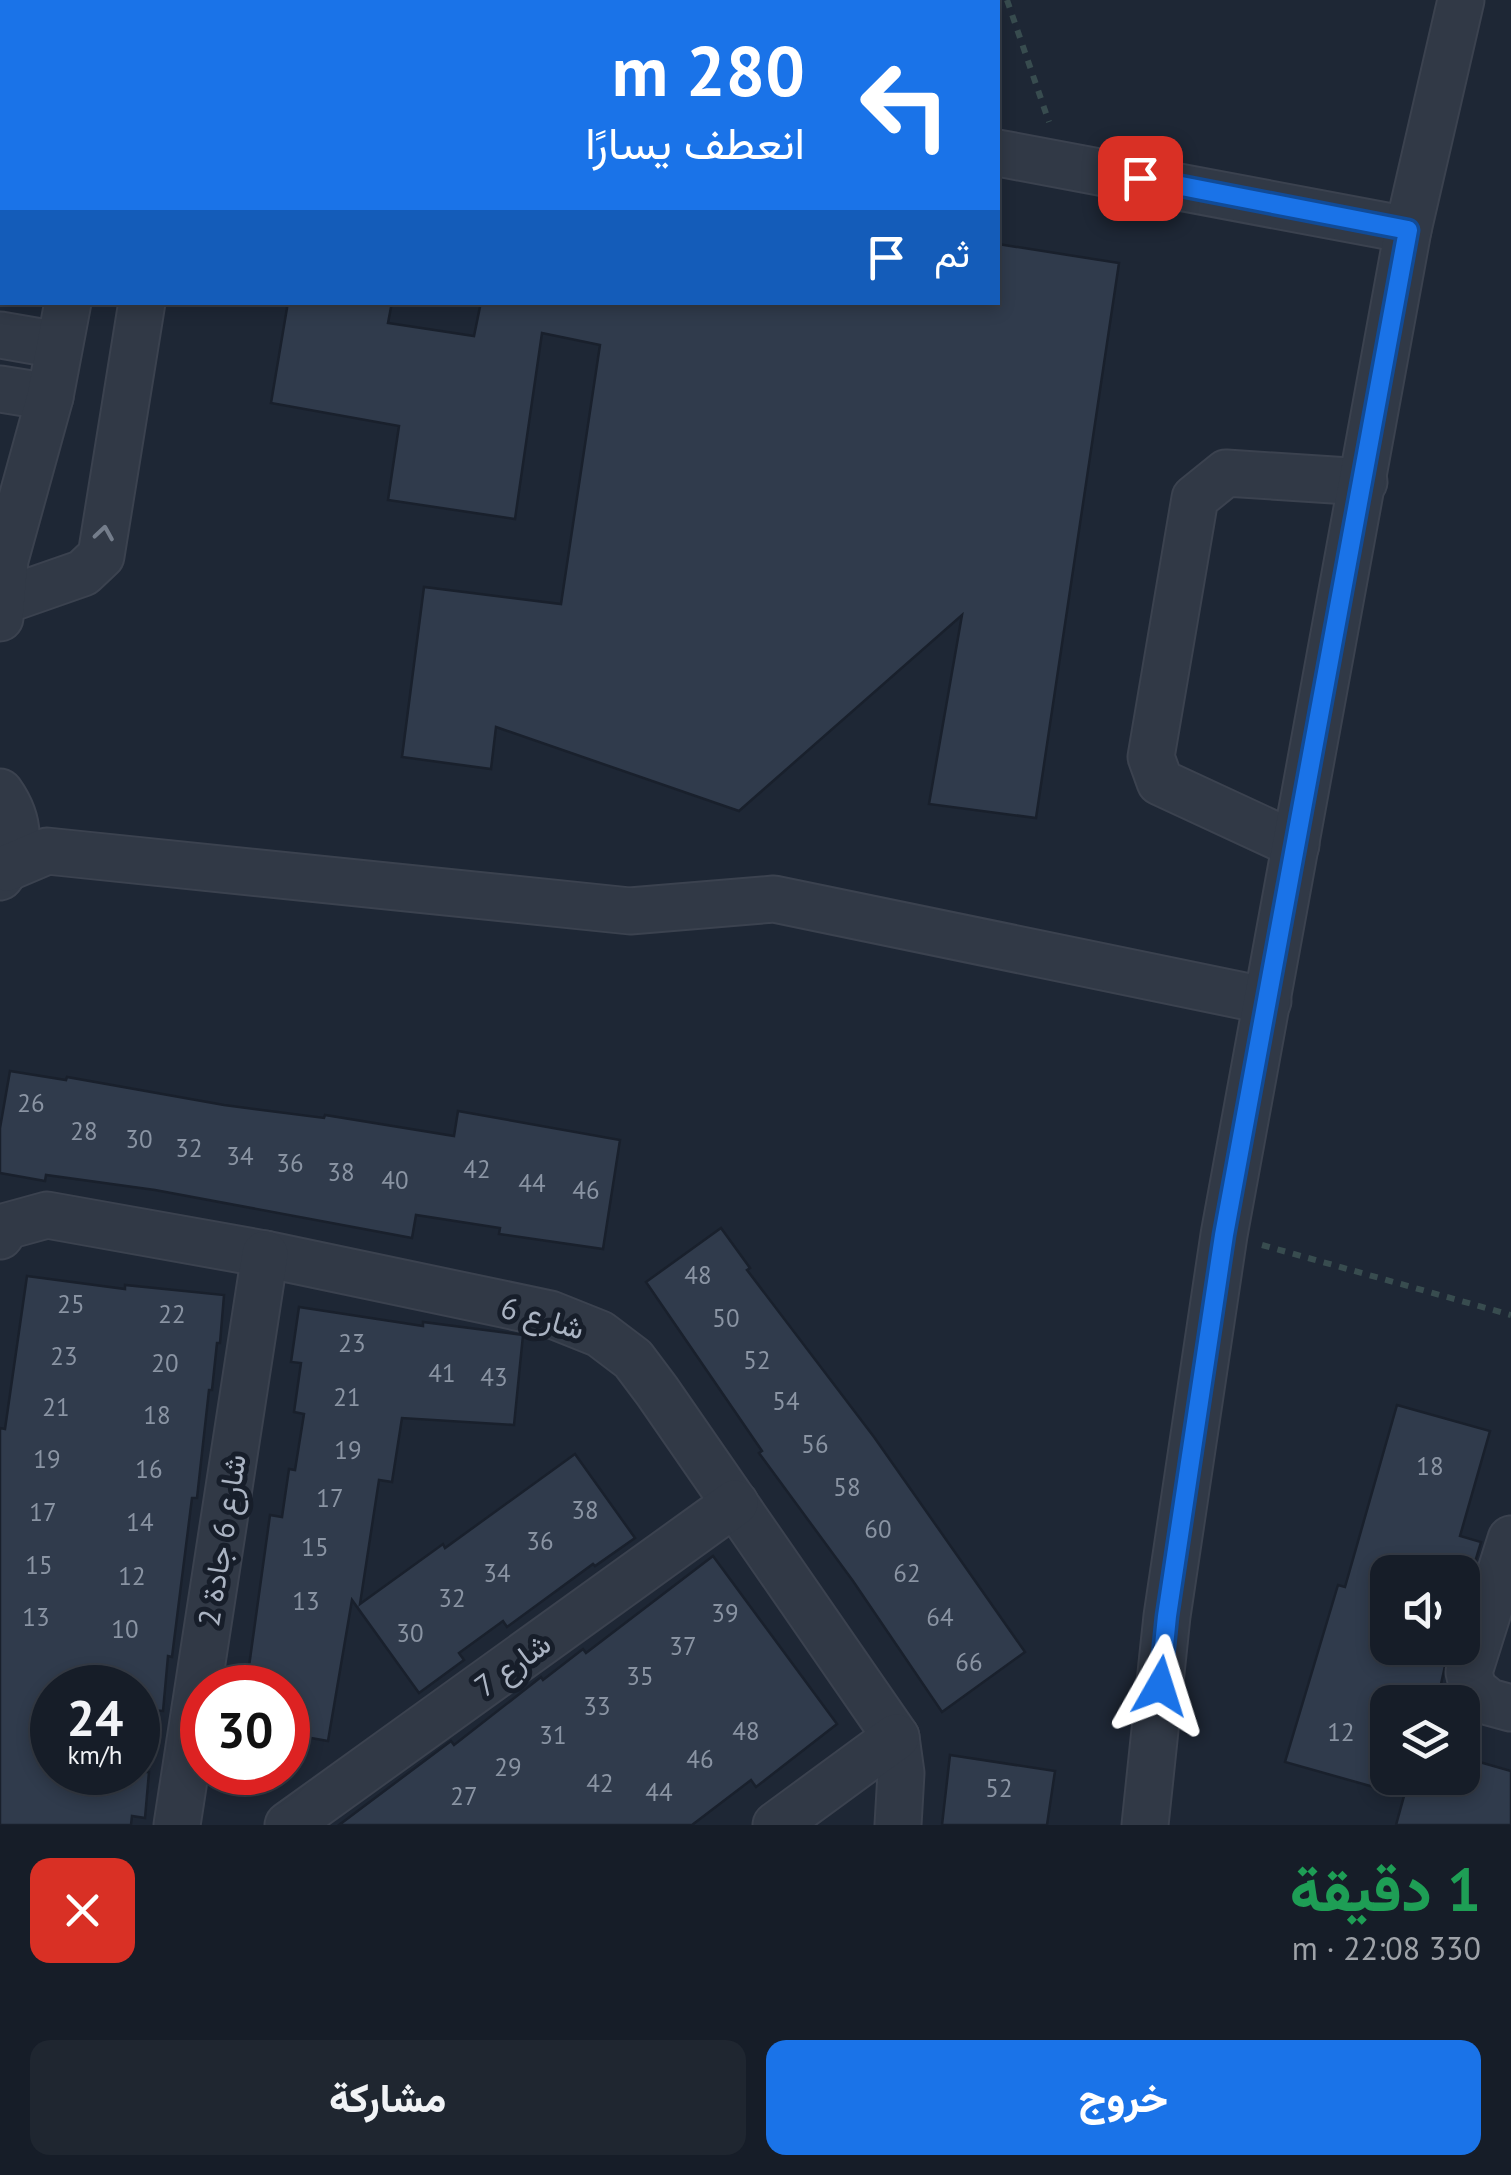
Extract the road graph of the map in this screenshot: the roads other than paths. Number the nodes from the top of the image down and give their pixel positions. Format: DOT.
graph roads {
  1 [pos="1461,0"];
  2 [pos="1000,153"];
  3 [pos="1408,230"];
  4 [pos="139,321"];
  5 [pos="63,325"];
  6 [pos="0,335"];
  7 [pos="0,389"];
  8 [pos="50,398"];
  9 [pos="1364,482"];
  10 [pos="2,610"];
  11 [pos="8,806"];
  12 [pos="1296,845"];
  13 [pos="18,866"];
  14 [pos="1268,1001"];
  15 [pos="0,1236"];
  16 [pos="265,1254"];
  17 [pos="735,1503"];
  18 [pos="1511,1539"];
  19 [pos="1511,1708"];
  20 [pos="896,1736"];
  21 [pos="177,1825"];
  22 [pos="288,1825"];
  23 [pos="776,1825"];
  24 [pos="898,1825"];
  25 [pos="1145,1825"];
  1 -- 3 [label="street"];
  2 -- 3 [label="street"];
  3 -- 9 [label="street"];
  4 -- 5 [label="street"];
  10 -- 4 [label="street, one-way"];
  5 -- 6 [label="street"];
  5 -- 8 [label="street"];
  7 -- 8 [label="street"];
  8 -- 10 [label="street"];
  9 -- 12 [label="street"];
  9 -- 12 [label="street"];
  11 -- 13 [label="street"];
  12 -- 14 [label="street"];
  13 -- 14 [label="street"];
  14 -- 25 [label="street"];
  15 -- 16 [label="street, شارع 6"];
  16 -- 17 [label="street, شارع 6"];
  16 -- 21 [label="street, شارع 6 جادة 2"];
  17 -- 20 [label="street, شارع 6"];
  17 -- 22 [label="street, شارع 7"];
  18 -- 19 [label="street"];
  20 -- 23 [label="street"];
  20 -- 24 [label="street"];
}
